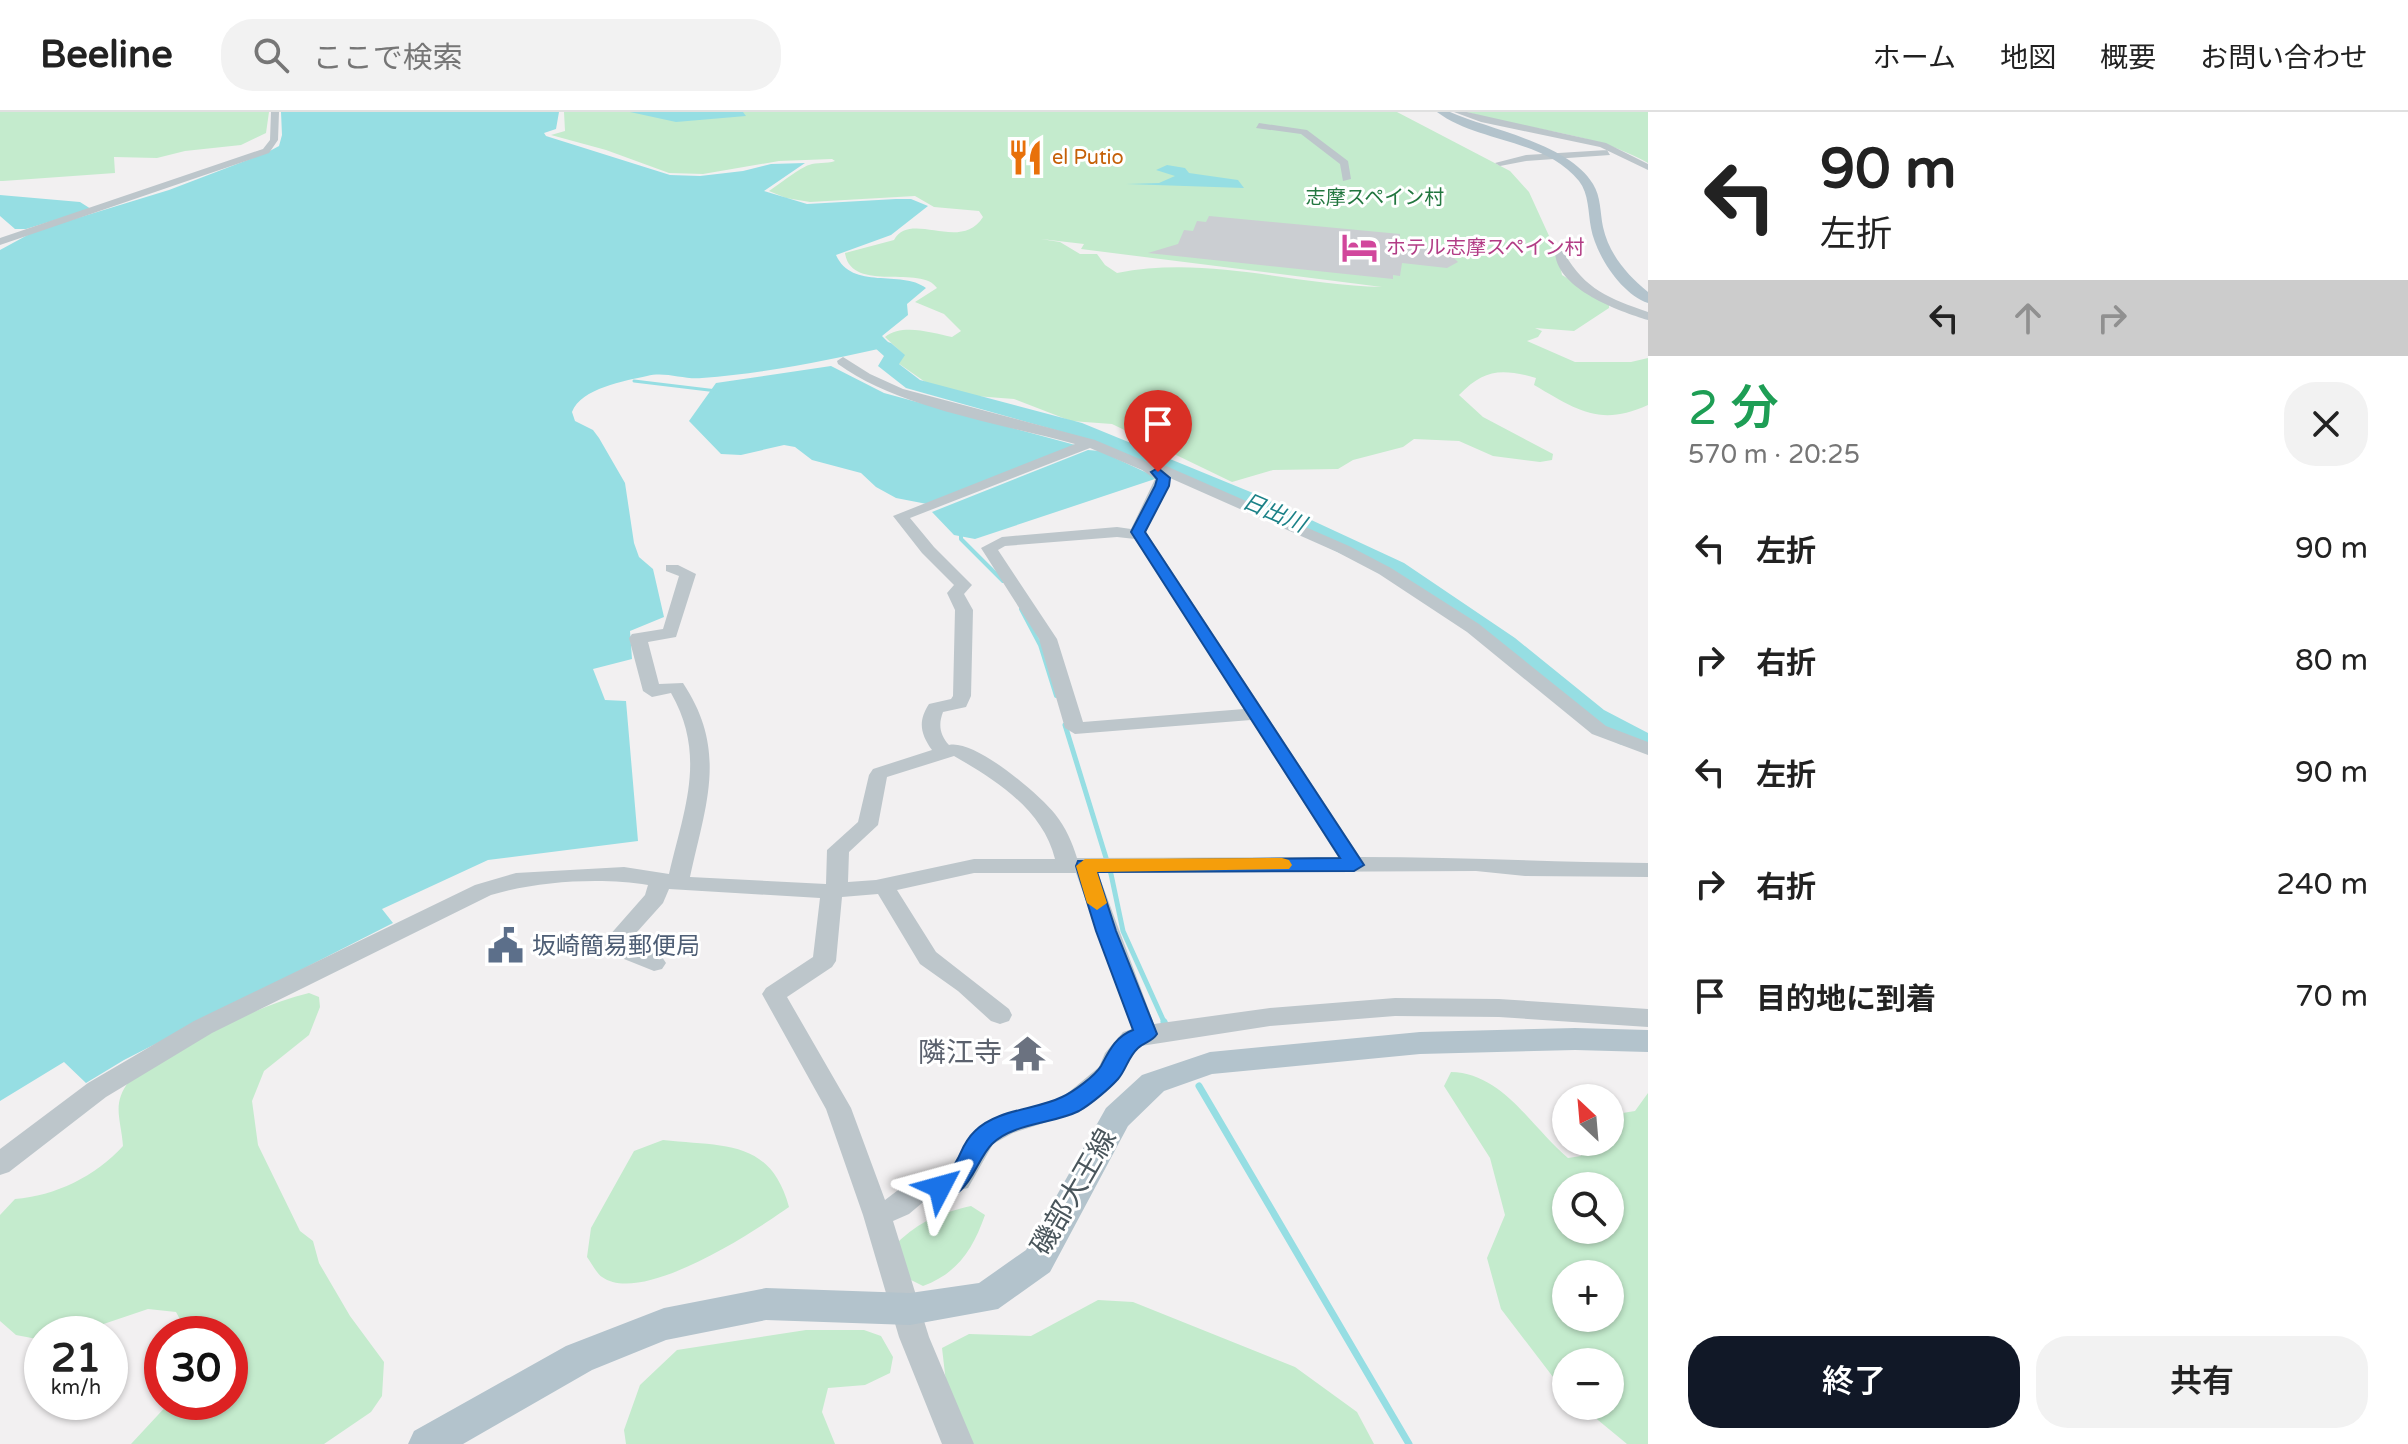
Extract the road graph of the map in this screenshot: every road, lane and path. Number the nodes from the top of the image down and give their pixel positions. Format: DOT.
graph roads {
  1 [pos="275,112"];
  2 [pos="1442,112"];
  3 [pos="1458,112"];
  4 [pos="1259,126"];
  5 [pos="1595,142"];
  6 [pos="1606,153"];
  7 [pos="1487,156"];
  8 [pos="1592,156"];
  9 [pos="1511,163"];
  10 [pos="1648,170"];
  11 [pos="1346,179"];
  12 [pos="0,223"];
  13 [pos="16,235"];
  14 [pos="0,242"];
  15 [pos="1559,253"];
  16 [pos="1648,299"];
  17 [pos="1648,316"];
  18 [pos="843,361"];
  19 [pos="1090,443"];
  20 [pos="1139,535"];
  21 [pos="672,568"];
  22 [pos="1257,714"];
  23 [pos="1648,749"];
  24 [pos="945,752"];
  25 [pos="1354,865"];
  26 [pos="1077,867"];
  27 [pos="1648,870"];
  28 [pos="670,881"];
  29 [pos="884,886"];
  30 [pos="832,891"];
  31 [pos="654,963"];
  32 [pos="1000,1015"];
  33 [pos="1648,1018"];
  34 [pos="1146,1034"];
  35 [pos="1648,1041"];
  36 [pos="0,1164"];
  37 [pos="877,1215"];
  38 [pos="427,1444"];
  39 [pos="958,1444"];
  1 -- 13 [label="street"];
  2 -- 16 [label="main road"];
  3 -- 5 [label="street"];
  4 -- 11 [label="street"];
  5 -- 6 [label="street"];
  5 -- 10 [label="street"];
  6 -- 8 [label="street"];
  6 -- 9 [label="street"];
  6 -- 10 [label="street"];
  7 -- 9 [label="street"];
  8 -- 9 [label="street"];
  8 -- 10 [label="street"];
  12 -- 13 [label="street"];
  13 -- 14 [label="street"];
  15 -- 17 [label="street"];
  18 -- 19 [label="street"];
  19 -- 20 [label="street"];
  19 -- 23 [label="street"];
  19 -- 24 [label="street"];
  20 -- 22 [label="street"];
  20 -- 22 [label="street"];
  21 -- 28 [label="street"];
  22 -- 25 [label="street"];
  24 -- 26 [label="street"];
  24 -- 30 [label="street"];
  25 -- 26 [label="street"];
  25 -- 27 [label="street"];
  26 -- 29 [label="street"];
  26 -- 34 [label="street"];
  28 -- 30 [label="street"];
  28 -- 31 [label="street"];
  28 -- 36 [label="street"];
  29 -- 30 [label="street"];
  29 -- 32 [label="street"];
  30 -- 37 [label="street"];
  33 -- 34 [label="street"];
  34 -- 37 [label="street"];
  35 -- 38 [label="main road, 磯部大王線"];
  37 -- 39 [label="street"];
}
